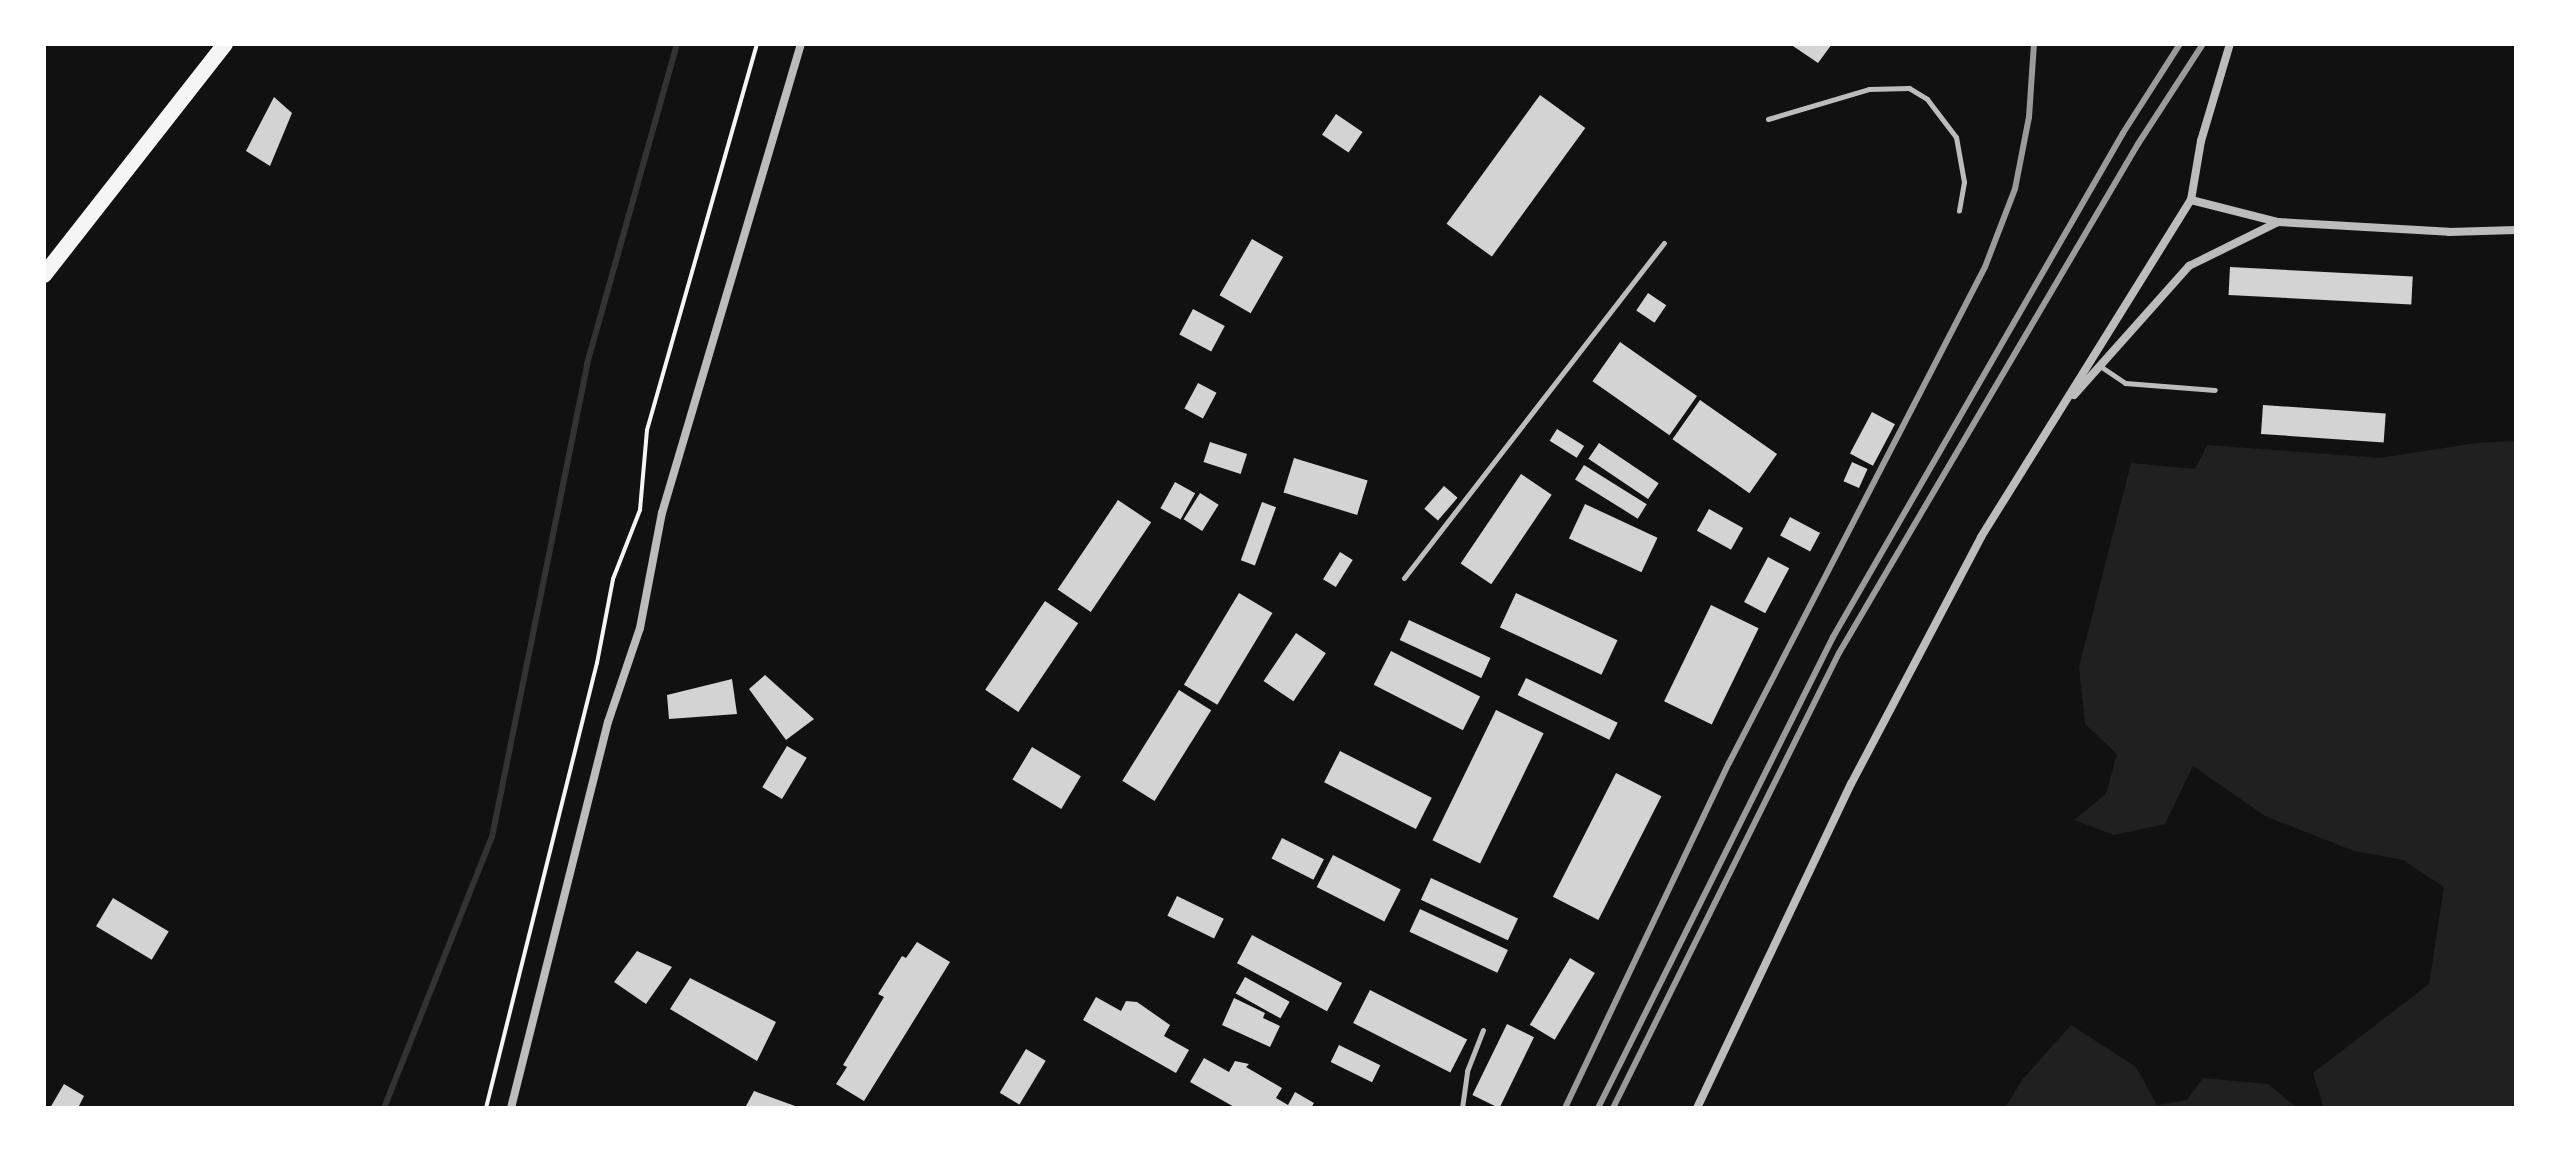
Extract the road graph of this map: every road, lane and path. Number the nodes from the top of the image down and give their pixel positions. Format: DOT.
graph roads {
  1 [pos="225,44"];
  2 [pos="757,44"];
  3 [pos="801,44"];
  4 [pos="2230,44"];
  5 [pos="1768,119"];
  6 [pos="2191,200"];
  7 [pos="1959,211"];
  8 [pos="2278,222"];
  9 [pos="2516,230"];
  10 [pos="1664,243"];
  11 [pos="44,275"];
  12 [pos="2100,365"];
  13 [pos="2215,390"];
  14 [pos="2057,413"];
  15 [pos="1404,578"];
  16 [pos="1483,1030"];
  17 [pos="486,1108"];
  18 [pos="511,1108"];
  19 [pos="1462,1108"];
  20 [pos="1697,1108"];
  1 -- 11 [label="main road"];
  2 -- 17 [label="path"];
  3 -- 18 [label="street"];
  4 -- 6 [label="street"];
  5 -- 7 [label="lane"];
  6 -- 8 [label="street"];
  6 -- 14 [label="street"];
  8 -- 9 [label="street"];
  8 -- 12 [label="street"];
  10 -- 15 [label="lane"];
  12 -- 13 [label="lane"];
  12 -- 14 [label="street"];
  14 -- 20 [label="street"];
  16 -- 19 [label="lane"];
}
